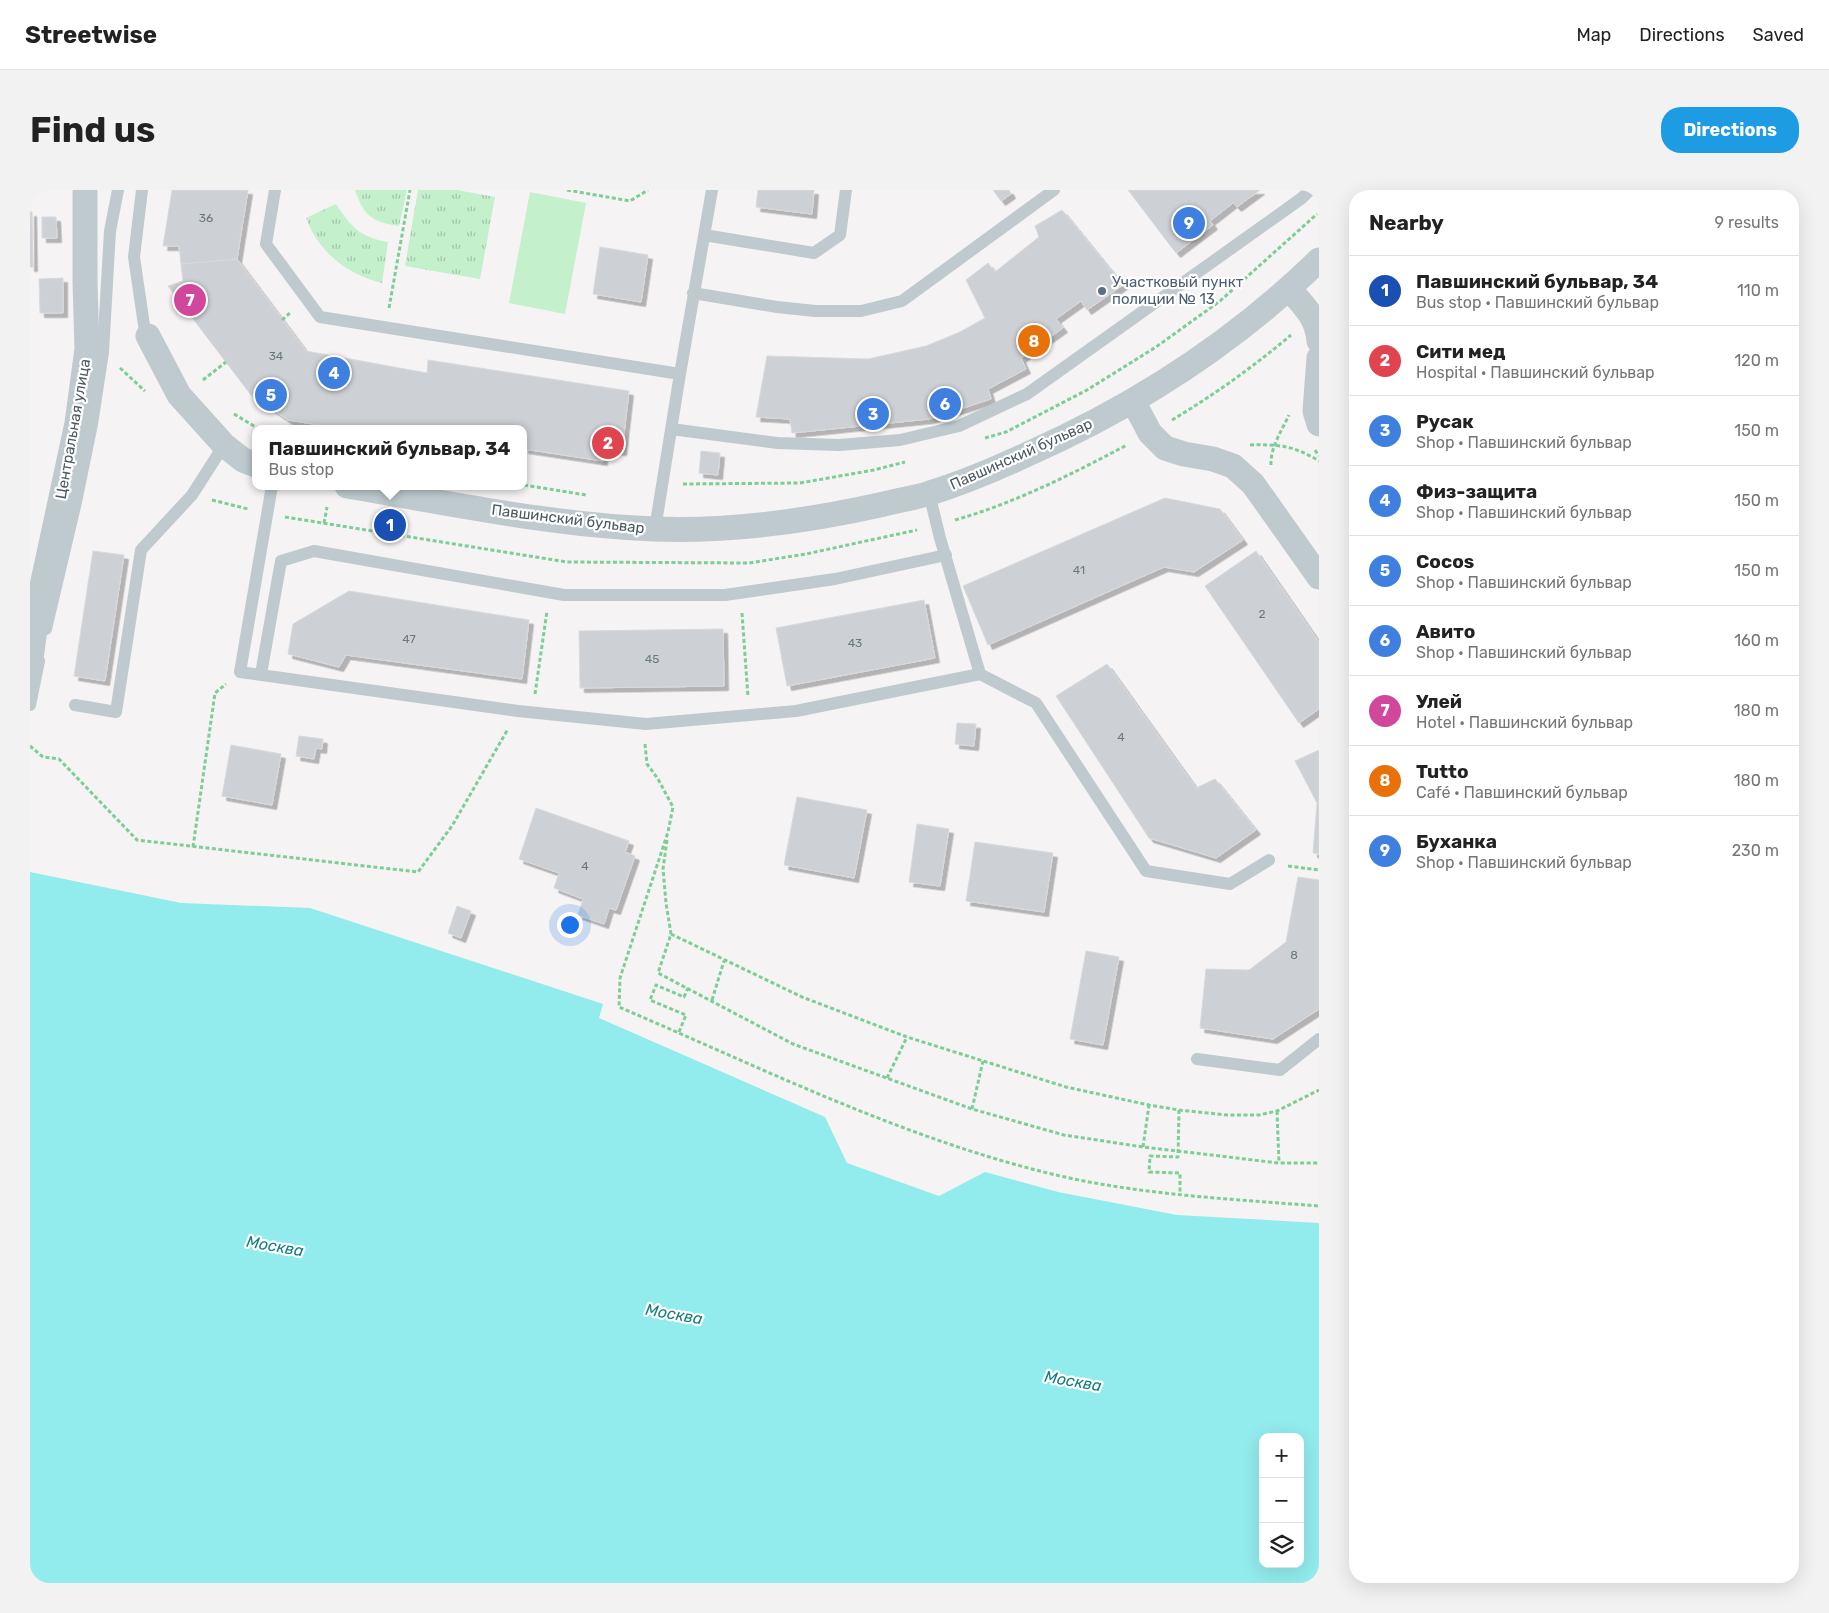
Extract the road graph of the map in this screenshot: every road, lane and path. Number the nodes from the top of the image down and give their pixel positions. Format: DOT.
graph roads {
  1 [pos="86,190"];
  2 [pos="118,190"];
  3 [pos="142,190"];
  4 [pos="275,190"];
  5 [pos="410,190"];
  6 [pos="567,190"];
  7 [pos="648,190"];
  8 [pos="712,190"];
  9 [pos="846,190"];
  10 [pos="1054,190"];
  11 [pos="1310,190"];
  12 [pos="1038,194"];
  13 [pos="704,235"];
  14 [pos="1319,260"];
  15 [pos="1289,289"];
  16 [pos="693,293"];
  17 [pos="386,328"];
  18 [pos="148,336"];
  19 [pos="1319,341"];
  20 [pos="103,352"];
  21 [pos="1319,358"];
  22 [pos="226,362"];
  23 [pos="198,372"];
  24 [pos="680,374"];
  25 [pos="203,380"];
  26 [pos="209,387"];
  27 [pos="146,392"];
  28 [pos="1133,402"];
  29 [pos="1292,408"];
  30 [pos="233,414"];
  31 [pos="1319,424"];
  32 [pos="252,425"];
  33 [pos="671,429"];
  34 [pos="224,445"];
  35 [pos="252,463"];
  36 [pos="1271,468"];
  37 [pos="271,490"];
  38 [pos="371,490"];
  39 [pos="929,493"];
  40 [pos="327,507"];
  41 [pos="324,523"];
  42 [pos="655,529"];
  43 [pos="946,556"];
  44 [pos="1319,576"];
  45 [pos="549,593"];
  46 [pos="741,593"];
  47 [pos="30,666"];
  48 [pos="240,672"];
  49 [pos="260,674"];
  50 [pos="980,674"];
  51 [pos="30,705"];
  52 [pos="75,705"];
  53 [pos="518,711"];
  54 [pos="532,712"];
  55 [pos="749,715"];
  56 [pos="646,724"];
  57 [pos="30,746"];
  58 [pos="668,832"];
  59 [pos="193,847"];
  60 [pos="1268,860"];
  61 [pos="1319,870"];
  62 [pos="671,934"];
  63 [pos="724,961"];
  64 [pos="688,988"];
  65 [pos="712,1000"];
  66 [pos="679,1032"];
  67 [pos="907,1037"];
  68 [pos="1319,1040"];
  69 [pos="1197,1059"];
  70 [pos="983,1061"];
  71 [pos="887,1078"];
  72 [pos="1319,1090"];
  73 [pos="1149,1105"];
  74 [pos="972,1109"];
  75 [pos="1179,1110"];
  76 [pos="1277,1111"];
  77 [pos="1143,1147"];
  78 [pos="1178,1150"];
  79 [pos="1279,1163"];
  80 [pos="1319,1163"];
  81 [pos="1180,1195"];
  82 [pos="1319,1206"];
  1 -- 47 [label="street, Центральная улица"];
  2 -- 20 [label="lane"];
  3 -- 18 [label="lane"];
  4 -- 17 [label="lane"];
  5 -- 17 [label="path"];
  6 -- 7 [label="path"];
  8 -- 13 [label="lane"];
  9 -- 13 [label="lane"];
  10 -- 12 [label="lane"];
  11 -- 33 [label="lane"];
  12 -- 16 [label="lane"];
  13 -- 16 [label="lane"];
  14 -- 15 [label="street, Павшинский бульвар"];
  15 -- 19 [label="street"];
  15 -- 28 [label="street, Павшинский бульвар"];
  16 -- 24 [label="lane"];
  17 -- 24 [label="lane"];
  18 -- 34 [label="street"];
  20 -- 27 [label="path"];
  20 -- 51 [label="lane"];
  21 -- 31 [label="street"];
  22 -- 25 [label="path"];
  23 -- 25 [label="path"];
  24 -- 33 [label="lane"];
  25 -- 26 [label="path"];
  28 -- 39 [label="street, Павшинский бульвар"];
  28 -- 44 [label="street"];
  29 -- 36 [label="path"];
  30 -- 32 [label="path"];
  33 -- 42 [label="lane"];
  34 -- 35 [label="street"];
  34 -- 52 [label="lane"];
  37 -- 48 [label="lane"];
  38 -- 42 [label="street, Павшинский бульвар"];
  39 -- 42 [label="street, Павшинский бульвар"];
  39 -- 43 [label="lane"];
  40 -- 41 [label="path"];
  43 -- 46 [label="lane"];
  43 -- 50 [label="lane"];
  45 -- 46 [label="lane"];
  45 -- 49 [label="lane"];
  45 -- 54 [label="path"];
  46 -- 55 [label="path"];
  48 -- 49 [label="lane"];
  48 -- 59 [label="path"];
  49 -- 53 [label="lane"];
  50 -- 55 [label="lane"];
  50 -- 60 [label="lane"];
  53 -- 54 [label="lane"];
  53 -- 59 [label="path"];
  54 -- 56 [label="lane"];
  55 -- 56 [label="lane"];
  56 -- 58 [label="path"];
  57 -- 59 [label="path"];
  58 -- 62 [label="path"];
  58 -- 66 [label="path"];
  60 -- 61 [label="path"];
  62 -- 63 [label="path"];
  62 -- 64 [label="path"];
  63 -- 65 [label="path"];
  63 -- 67 [label="path"];
  64 -- 65 [label="path"];
  64 -- 66 [label="path"];
  65 -- 71 [label="path"];
  66 -- 81 [label="path"];
  67 -- 70 [label="path"];
  67 -- 71 [label="path"];
  68 -- 69 [label="lane"];
  70 -- 73 [label="path"];
  70 -- 74 [label="path"];
  71 -- 74 [label="path"];
  72 -- 76 [label="path"];
  73 -- 75 [label="path"];
  73 -- 77 [label="path"];
  74 -- 77 [label="path"];
  75 -- 76 [label="path"];
  75 -- 78 [label="path"];
  76 -- 79 [label="path"];
  77 -- 78 [label="path"];
  78 -- 79 [label="path"];
  78 -- 81 [label="path"];
  79 -- 80 [label="path"];
  81 -- 82 [label="path"];
}
